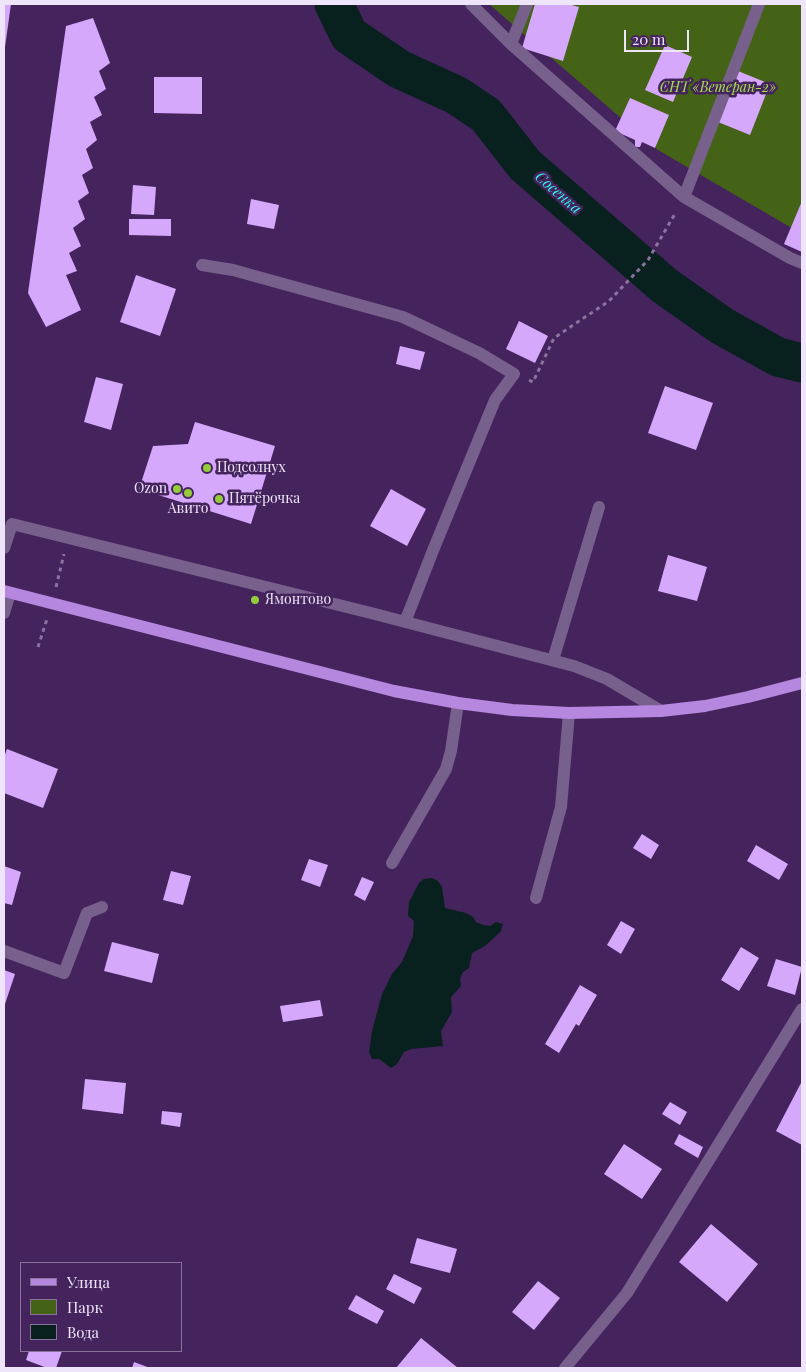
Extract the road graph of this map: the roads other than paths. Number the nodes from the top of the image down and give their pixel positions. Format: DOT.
graph roads {
  1 [pos="471,4"];
  2 [pos="528,4"];
  3 [pos="759,4"];
  4 [pos="511,44"];
  5 [pos="684,198"];
  6 [pos="802,263"];
  7 [pos="202,265"];
  8 [pos="599,507"];
  9 [pos="4,548"];
  10 [pos="7,592"];
  11 [pos="4,613"];
  12 [pos="405,622"];
  13 [pos="552,660"];
  14 [pos="802,683"];
  15 [pos="458,703"];
  16 [pos="661,711"];
  17 [pos="569,713"];
  18 [pos="392,863"];
  19 [pos="536,898"];
  20 [pos="102,907"];
  21 [pos="4,951"];
  22 [pos="802,1009"];
  23 [pos="565,1368"];
  1 -- 4 [label="street"];
  2 -- 4 [label="street"];
  3 -- 5 [label="street"];
  4 -- 5 [label="street"];
  5 -- 6 [label="street"];
  7 -- 12 [label="street"];
  8 -- 13 [label="street"];
  9 -- 12 [label="street"];
  10 -- 11 [label="street"];
  10 -- 15 [label="main road"];
  12 -- 13 [label="street"];
  13 -- 16 [label="street"];
  14 -- 16 [label="main road"];
  15 -- 17 [label="main road"];
  15 -- 18 [label="street"];
  16 -- 17 [label="main road"];
  17 -- 19 [label="street"];
  20 -- 21 [label="street"];
  22 -- 23 [label="street"];
}
